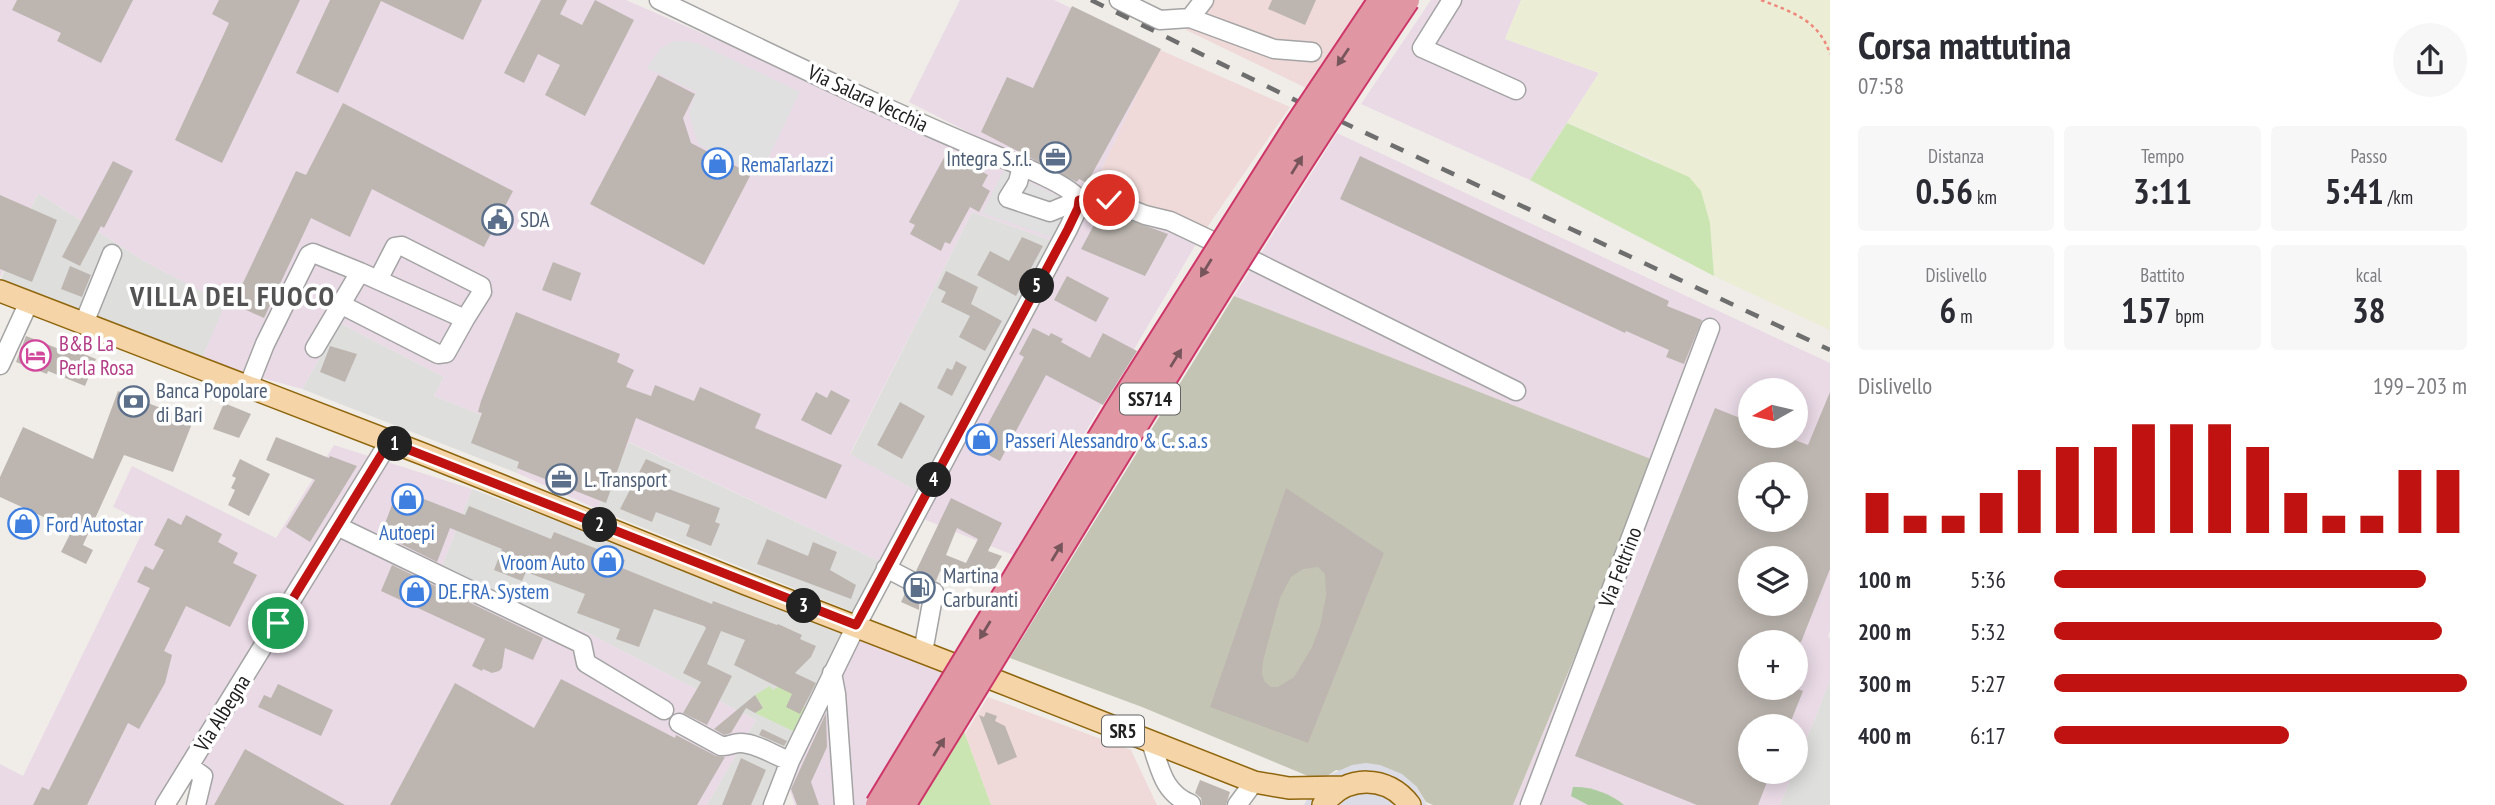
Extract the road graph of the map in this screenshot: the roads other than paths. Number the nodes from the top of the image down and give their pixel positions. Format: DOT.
graph roads {
  1 [pos="659,0"];
  2 [pos="1119,0"];
  3 [pos="1204,0"];
  4 [pos="1381,0"];
  5 [pos="1407,0"];
  6 [pos="1452,0"];
  7 [pos="1190,18"];
  8 [pos="1312,52"];
  9 [pos="1516,90"];
  10 [pos="1022,166"];
  11 [pos="1078,198"];
  12 [pos="1210,240"];
  13 [pos="112,254"];
  14 [pos="1250,259"];
  15 [pos="360,272"];
  16 [pos="378,280"];
  17 [pos="0,291"];
  18 [pos="29,302"];
  19 [pos="340,304"];
  20 [pos="465,319"];
  21 [pos="84,323"];
  22 [pos="1710,328"];
  23 [pos="315,348"];
  24 [pos="0,365"];
  25 [pos="248,387"];
  26 [pos="1516,391"];
  27 [pos="389,442"];
  28 [pos="337,526"];
  29 [pos="886,568"];
  30 [pos="911,581"];
  31 [pos="931,591"];
  32 [pos="856,625"];
  33 [pos="923,652"];
  34 [pos="950,663"];
  35 [pos="832,673"];
  36 [pos="992,679"];
  37 [pos="664,710"];
  38 [pos="679,723"];
  39 [pos="1151,742"];
  40 [pos="790,761"];
  41 [pos="189,766"];
  42 [pos="1254,782"];
  43 [pos="1344,787"];
  44 [pos="1182,802"];
  45 [pos="165,805"];
  46 [pos="196,805"];
  47 [pos="773,805"];
  48 [pos="844,805"];
  49 [pos="878,805"];
  50 [pos="904,805"];
  51 [pos="1237,805"];
  52 [pos="1284,805"];
  53 [pos="1324,805"];
  54 [pos="1410,805"];
  55 [pos="1530,805"];
  1 -- 10 [label="street, Via Salara Vecchia"];
  2 -- 7 [label="street"];
  3 -- 7 [label="street"];
  4 -- 49 [label="highway, SS714, one-way, bridge"];
  50 -- 5 [label="highway, SS714, one-way, bridge"];
  6 -- 9 [label="street"];
  7 -- 8 [label="street"];
  10 -- 11 [label="street, Via Salara Vecchia"];
  10 -- 11 [label="street"];
  11 -- 12 [label="street"];
  11 -- 29 [label="street"];
  13 -- 21 [label="street"];
  14 -- 26 [label="street"];
  15 -- 16 [label="street"];
  15 -- 19 [label="street"];
  15 -- 25 [label="street"];
  16 -- 20 [label="street"];
  16 -- 20 [label="street"];
  17 -- 18 [label="main road"];
  18 -- 21 [label="main road"];
  18 -- 24 [label="street"];
  19 -- 20 [label="street"];
  19 -- 23 [label="street"];
  21 -- 25 [label="main road"];
  22 -- 55 [label="street, Via Feltrino"];
  25 -- 27 [label="main road"];
  27 -- 28 [label="street, Via Albegna"];
  27 -- 32 [label="main road"];
  28 -- 37 [label="street"];
  28 -- 41 [label="street, Via Albegna"];
  29 -- 30 [label="street"];
  29 -- 32 [label="street"];
  31 -- 33 [label="street"];
  32 -- 33 [label="main road"];
  32 -- 35 [label="street"];
  33 -- 34 [label="main road"];
  35 -- 40 [label="street"];
  35 -- 48 [label="street"];
  36 -- 39 [label="main road, SR5"];
  38 -- 40 [label="street"];
  39 -- 42 [label="main road, SR5"];
  39 -- 44 [label="street"];
  40 -- 47 [label="street"];
  41 -- 45 [label="street, Via Albegna"];
  41 -- 46 [label="street"];
  42 -- 43 [label="main road, SR5"];
  42 -- 51 [label="street"];
  42 -- 52 [label="main road, SR5"];
  43 -- 53 [label="main road"];
  43 -- 54 [label="main road, SR5"];
}
